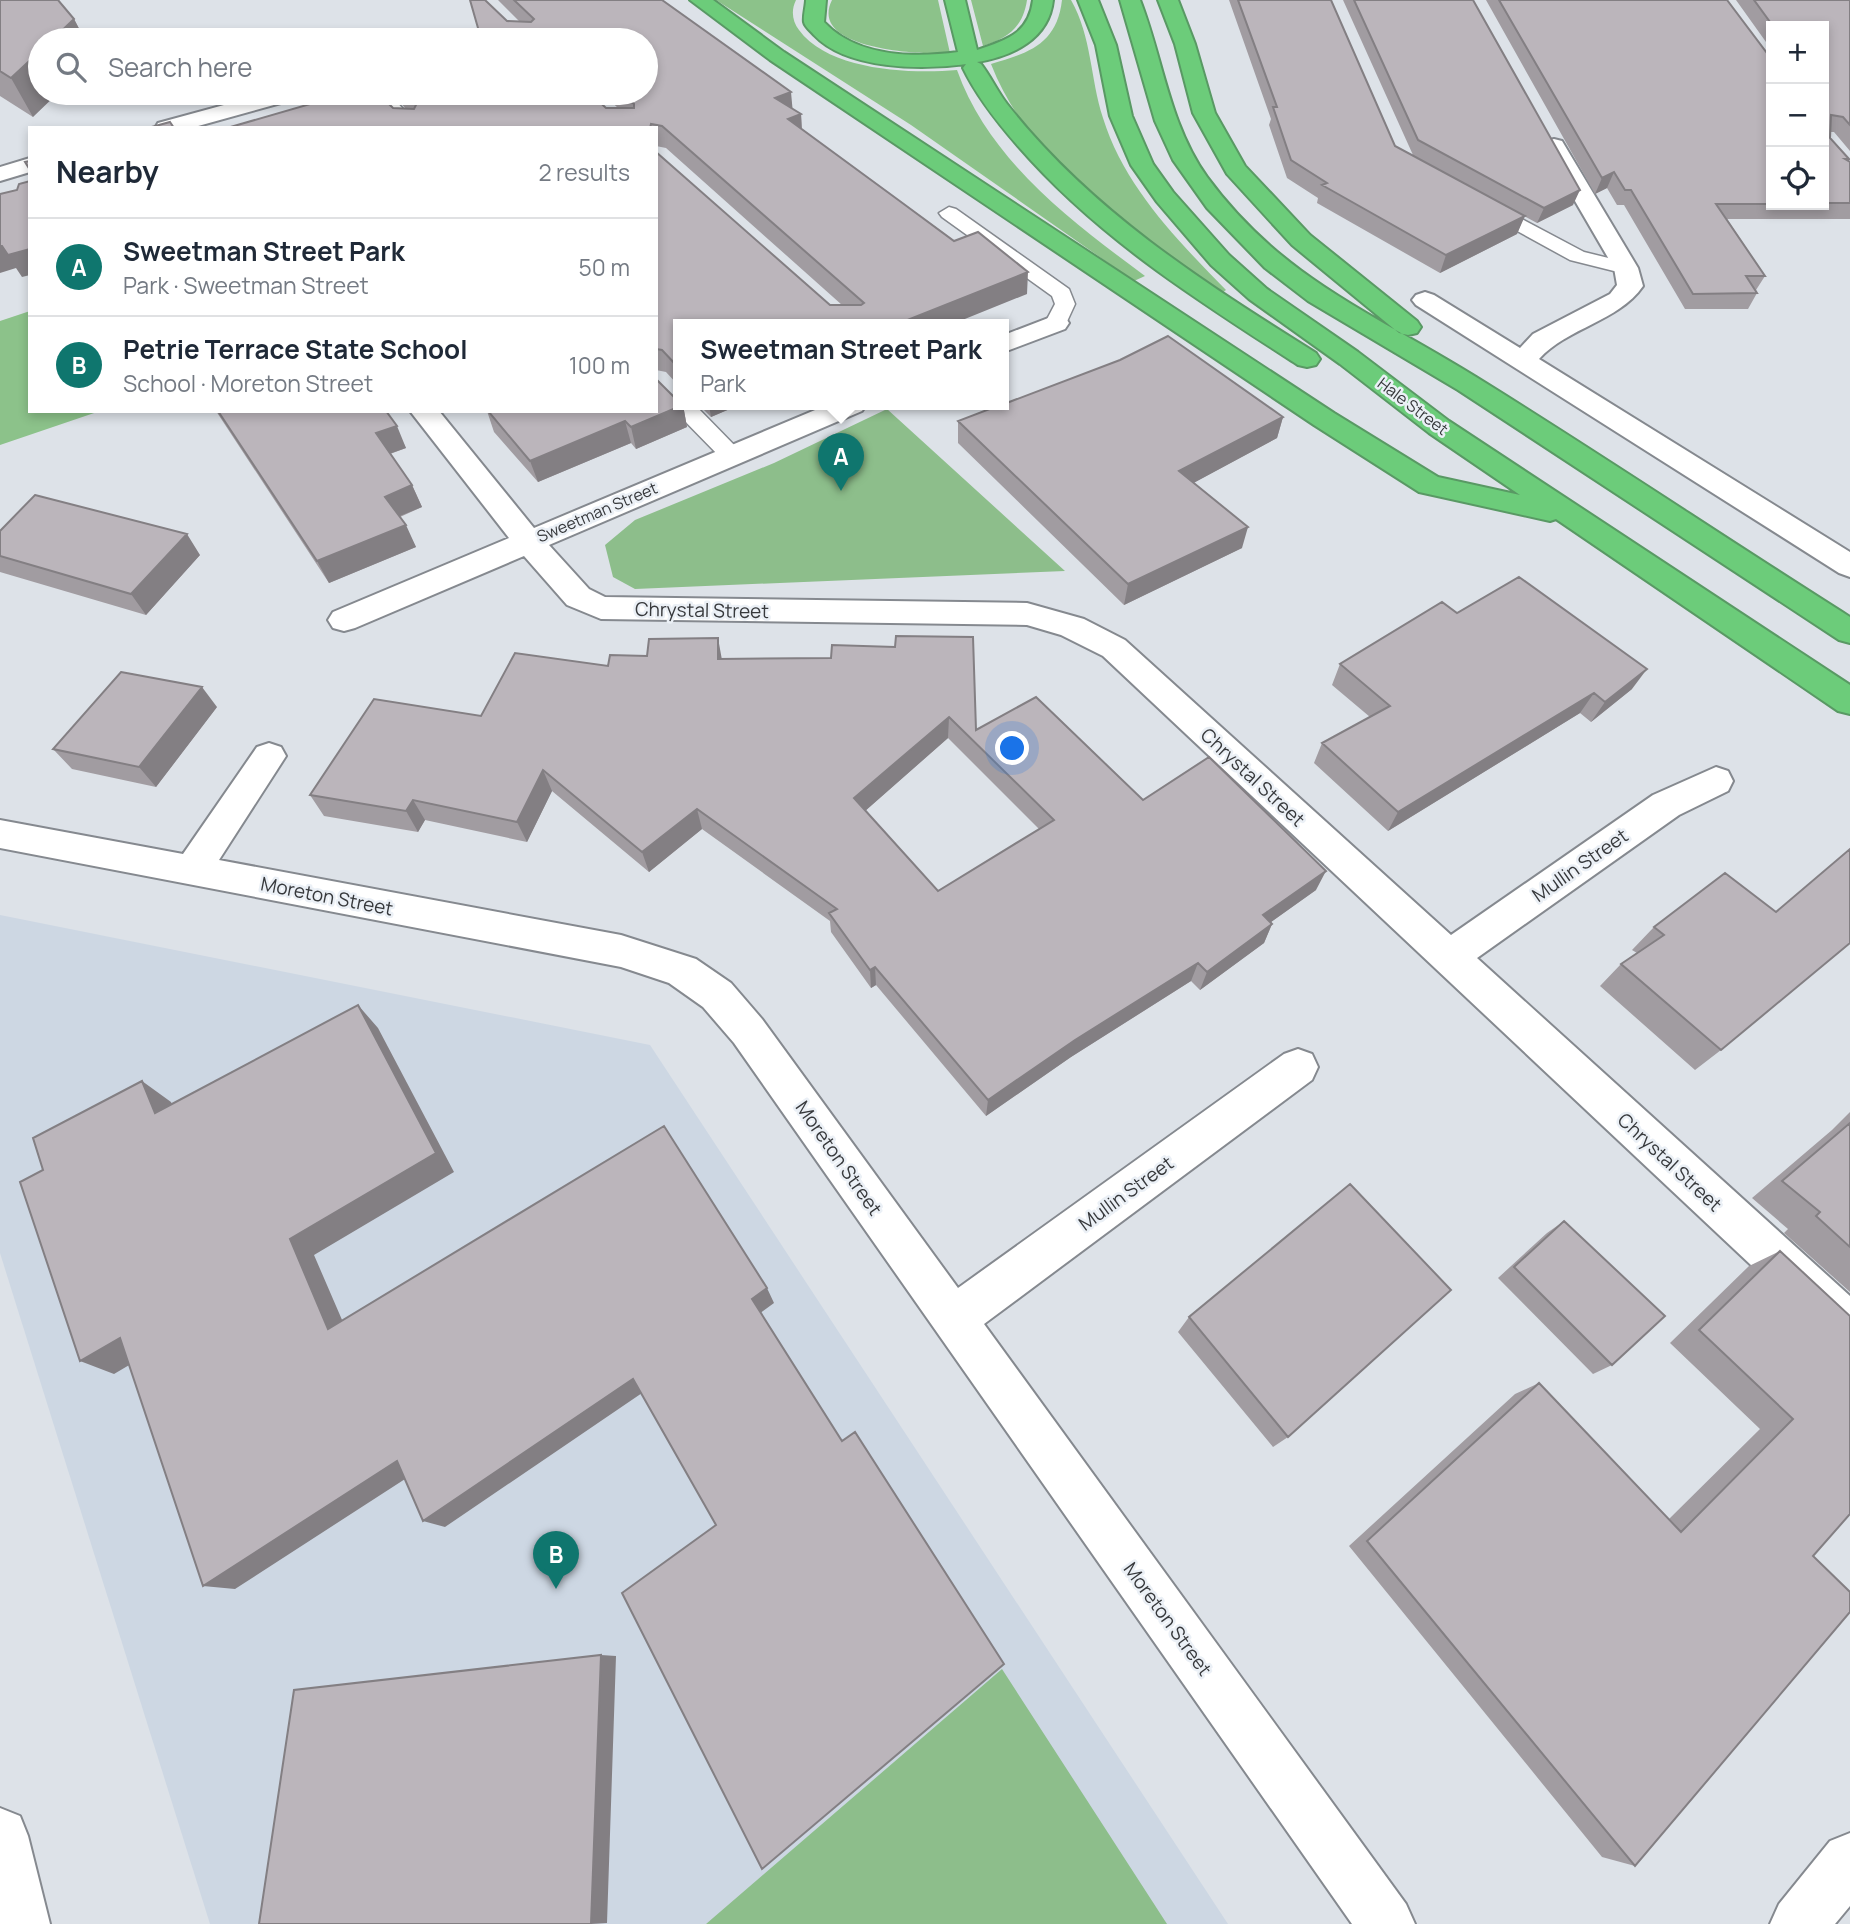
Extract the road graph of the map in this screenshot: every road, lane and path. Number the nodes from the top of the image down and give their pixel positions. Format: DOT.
graph roads {
  1 [pos="700,0"];
  2 [pos="816,0"];
  3 [pos="955,0"];
  4 [pos="1044,0"];
  5 [pos="1168,0"];
  6 [pos="1132,4"];
  7 [pos="1091,6"];
  8 [pos="256,105"];
  9 [pos="390,105"];
  10 [pos="1539,120"];
  11 [pos="201,123"];
  12 [pos="180,126"];
  13 [pos="410,126"];
  14 [pos="28,166"];
  15 [pos="0,174"];
  16 [pos="1472,199"];
  17 [pos="950,213"];
  18 [pos="1626,268"];
  19 [pos="1425,300"];
  20 [pos="1056,323"];
  21 [pos="1009,342"];
  22 [pos="1522,362"];
  23 [pos="1453,374"];
  24 [pos="687,410"];
  25 [pos="840,410"];
  26 [pos="426,413"];
  27 [pos="1439,427"];
  28 [pos="731,455"];
  29 [pos="1572,516"];
  30 [pos="528,541"];
  31 [pos="1850,566"];
  32 [pos="344,620"];
  33 [pos="1850,632"];
  34 [pos="1850,702"];
  35 [pos="269,756"];
  36 [pos="1716,781"];
  37 [pos="0,834"];
  38 [pos="192,870"];
  39 [pos="1448,958"];
  40 [pos="1298,1067"];
  41 [pos="953,1318"];
  42 [pos="1850,1327"];
  43 [pos="0,1836"];
  44 [pos="1850,1861"];
  45 [pos="22,1924"];
  46 [pos="1386,1924"];
  47 [pos="1799,1924"];
  1 -- 29 [label="highway"];
  2 -- 4 [label="highway"];
  3 -- 27 [label="highway"];
  5 -- 23 [label="highway"];
  6 -- 23 [label="highway"];
  7 -- 27 [label="highway, Hale Street"];
  8 -- 11 [label="street"];
  9 -- 13 [label="lane"];
  10 -- 18 [label="street"];
  11 -- 12 [label="street"];
  14 -- 15 [label="street"];
  16 -- 18 [label="lane"];
  17 -- 20 [label="lane"];
  18 -- 22 [label="street"];
  19 -- 22 [label="street"];
  20 -- 21 [label="street"];
  22 -- 31 [label="street"];
  23 -- 33 [label="highway"];
  24 -- 28 [label="lane"];
  25 -- 28 [label="street, Sweetman Street"];
  26 -- 30 [label="street, Chrystal Street"];
  27 -- 29 [label="highway, Hale Street"];
  28 -- 30 [label="street, Sweetman Street"];
  29 -- 34 [label="highway, Hale Street"];
  30 -- 32 [label="street, Sweetman Street"];
  30 -- 39 [label="street, Chrystal Street"];
  35 -- 38 [label="street"];
  36 -- 39 [label="street, Mullin Street"];
  37 -- 38 [label="street, Moreton Street"];
  38 -- 41 [label="street, Moreton Street"];
  39 -- 42 [label="street, Chrystal Street"];
  40 -- 41 [label="street, Mullin Street"];
  41 -- 46 [label="street, Moreton Street"];
  43 -- 45 [label="street"];
  44 -- 47 [label="street"];
}
